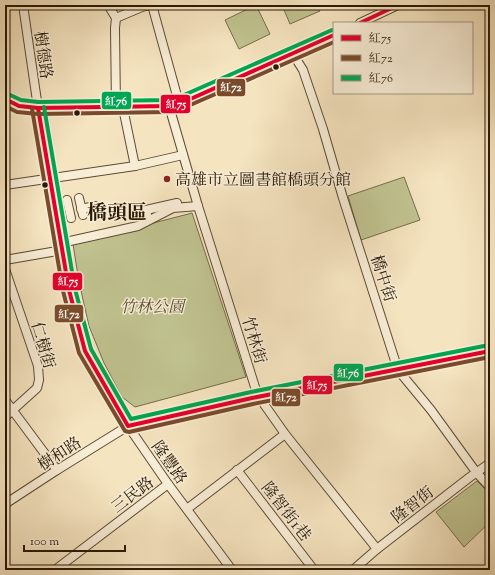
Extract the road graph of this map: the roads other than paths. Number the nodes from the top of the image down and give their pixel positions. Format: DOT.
graph roads {
  1 [pos="23,5"];
  2 [pos="108,5"];
  3 [pos="151,5"];
  4 [pos="398,5"];
  5 [pos="116,18"];
  6 [pos="362,22"];
  7 [pos="333,35"];
  8 [pos="293,54"];
  9 [pos="5,99"];
  10 [pos="179,103"];
  11 [pos="169,106"];
  12 [pos="38,108"];
  13 [pos="120,108"];
  14 [pos="183,155"];
  15 [pos="136,166"];
  16 [pos="50,179"];
  17 [pos="5,185"];
  18 [pos="79,198"];
  19 [pos="67,200"];
  20 [pos="198,204"];
  21 [pos="95,206"];
  22 [pos="173,206"];
  23 [pos="71,218"];
  24 [pos="148,219"];
  25 [pos="62,247"];
  26 [pos="5,260"];
  27 [pos="5,269"];
  28 [pos="490,351"];
  29 [pos="398,370"];
  30 [pos="259,397"];
  31 [pos="5,400"];
  32 [pos="13,411"];
  33 [pos="5,417"];
  34 [pos="128,426"];
  35 [pos="285,434"];
  36 [pos="490,463"];
  37 [pos="57,470"];
  38 [pos="237,470"];
  39 [pos="476,472"];
  40 [pos="168,484"];
  41 [pos="490,487"];
  42 [pos="5,504"];
  43 [pos="187,509"];
  44 [pos="377,549"];
  45 [pos="55,570"];
  46 [pos="232,570"];
  47 [pos="314,570"];
  48 [pos="353,570"];
  1 -- 12 [label="street, 樹德路"];
  2 -- 5 [label="street"];
  3 -- 5 [label="street"];
  3 -- 10 [label="street"];
  4 -- 6 [label="street"];
  5 -- 13 [label="street"];
  7 -- 8 [label="street"];
  8 -- 10 [label="street"];
  8 -- 29 [label="street, 橋中街"];
  9 -- 12 [label="street"];
  10 -- 11 [label="street"];
  11 -- 13 [label="street"];
  11 -- 14 [label="street, 竹林街"];
  12 -- 13 [label="street"];
  12 -- 16 [label="street, 隆豐路"];
  13 -- 15 [label="street"];
  14 -- 15 [label="street"];
  14 -- 20 [label="street, 竹林街"];
  15 -- 16 [label="street"];
  16 -- 17 [label="street"];
  16 -- 25 [label="street, 隆豐路"];
  18 -- 21 [label="street"];
  19 -- 23 [label="street"];
  20 -- 22 [label="street"];
  20 -- 30 [label="street, 竹林街"];
  22 -- 24 [label="street"];
  22 -- 25 [label="street"];
  25 -- 26 [label="street"];
  25 -- 34 [label="street, 隆豐路"];
  27 -- 32 [label="street, 仁樹街"];
  28 -- 29 [label="street, 樹和路"];
  29 -- 30 [label="street, 樹和路"];
  29 -- 39 [label="street, 橋中街"];
  30 -- 34 [label="street, 樹和路"];
  30 -- 35 [label="street, 竹林街"];
  31 -- 32 [label="street"];
  32 -- 33 [label="street, 仁樹街"];
  32 -- 37 [label="street"];
  34 -- 37 [label="street, 樹和路"];
  34 -- 40 [label="street, 隆豐路"];
  35 -- 38 [label="street"];
  35 -- 44 [label="street, 竹林街"];
  36 -- 39 [label="street, 隆智街"];
  37 -- 42 [label="street, 樹和路"];
  38 -- 43 [label="street"];
  38 -- 47 [label="street, 隆智街1巷"];
  39 -- 41 [label="street, 橋中街"];
  39 -- 44 [label="street, 隆智街"];
  40 -- 43 [label="street, 隆豐路"];
  40 -- 45 [label="street, 三民路"];
  43 -- 46 [label="street, 隆豐路"];
  44 -- 48 [label="street, 隆智街"];
}
